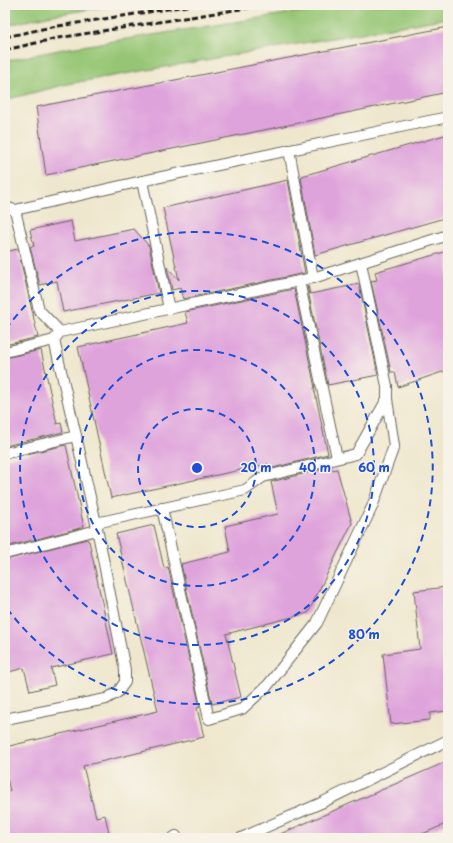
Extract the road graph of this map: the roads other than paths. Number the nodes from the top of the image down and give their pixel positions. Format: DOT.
graph roads {
  1 [pos="448,117"];
  2 [pos="289,150"];
  3 [pos="142,181"];
  4 [pos="10,208"];
  5 [pos="448,235"];
  6 [pos="361,263"];
  7 [pos="313,278"];
  8 [pos="299,281"];
  9 [pos="169,309"];
  10 [pos="57,336"];
  11 [pos="5,352"];
  12 [pos="387,399"];
  13 [pos="76,436"];
  14 [pos="5,453"];
  15 [pos="337,458"];
  16 [pos="162,508"];
  17 [pos="96,526"];
  18 [pos="5,554"];
  19 [pos="5,719"];
  20 [pos="448,740"];
  21 [pos="241,838"];
  1 -- 2 [label="lane"];
  2 -- 3 [label="lane"];
  2 -- 7 [label="lane"];
  3 -- 4 [label="lane"];
  3 -- 9 [label="lane"];
  4 -- 10 [label="lane"];
  5 -- 6 [label="lane"];
  6 -- 7 [label="lane"];
  6 -- 12 [label="lane"];
  7 -- 8 [label="lane"];
  8 -- 9 [label="lane"];
  8 -- 15 [label="lane"];
  9 -- 10 [label="lane"];
  10 -- 11 [label="lane"];
  10 -- 13 [label="lane"];
  12 -- 15 [label="lane"];
  12 -- 16 [label="lane"];
  13 -- 14 [label="lane"];
  13 -- 17 [label="lane"];
  15 -- 16 [label="lane"];
  16 -- 17 [label="lane"];
  17 -- 18 [label="lane"];
  17 -- 19 [label="lane"];
  20 -- 21 [label="lane"];
}
